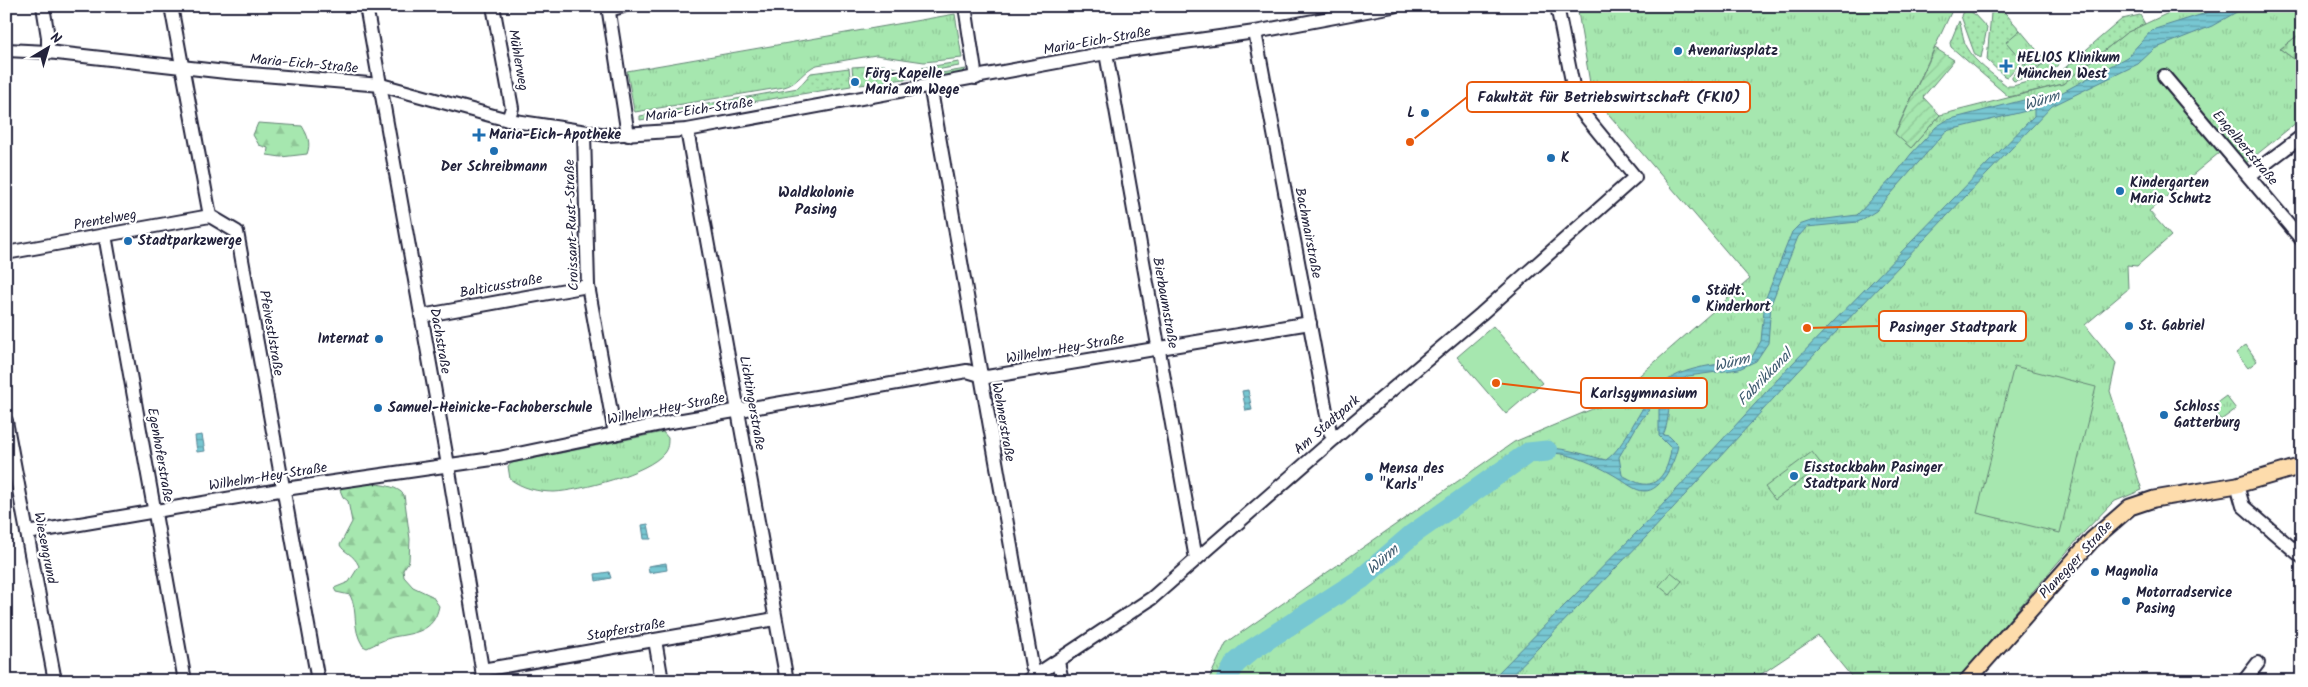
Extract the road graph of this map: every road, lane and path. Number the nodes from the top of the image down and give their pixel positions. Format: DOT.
graph roads {
  1 [pos="43,6"];
  2 [pos="172,6"];
  3 [pos="366,6"];
  4 [pos="493,6"];
  5 [pos="623,6"];
  6 [pos="965,6"];
  7 [pos="1393,6"];
  8 [pos="1557,6"];
  9 [pos="609,8"];
  10 [pos="1255,32"];
  11 [pos="6,50"];
  12 [pos="48,52"];
  13 [pos="1106,53"];
  14 [pos="183,68"];
  15 [pos="2164,76"];
  16 [pos="976,78"];
  17 [pos="381,85"];
  18 [pos="930,85"];
  19 [pos="508,120"];
  20 [pos="687,130"];
  21 [pos="584,133"];
  22 [pos="628,135"];
  23 [pos="2302,136"];
  24 [pos="2249,176"];
  25 [pos="210,216"];
  26 [pos="106,235"];
  27 [pos="2302,240"];
  28 [pos="6,253"];
  29 [pos="588,286"];
  30 [pos="421,316"];
  31 [pos="1310,324"];
  32 [pos="1158,348"];
  33 [pos="979,374"];
  34 [pos="738,411"];
  35 [pos="6,421"];
  36 [pos="615,434"];
  37 [pos="1335,438"];
  38 [pos="448,465"];
  39 [pos="2302,466"];
  40 [pos="2237,485"];
  41 [pos="285,489"];
  42 [pos="154,511"];
  43 [pos="27,532"];
  44 [pos="2302,557"];
  45 [pos="1196,559"];
  46 [pos="775,620"];
  47 [pos="655,640"];
  48 [pos="1058,662"];
  49 [pos="2258,663"];
  50 [pos="483,675"];
  51 [pos="1032,678"];
  52 [pos="55,681"];
  53 [pos="185,681"];
  54 [pos="318,681"];
  55 [pos="662,681"];
  56 [pos="787,681"];
  57 [pos="1062,681"];
  58 [pos="1967,681"];
  59 [pos="2244,681"];
  1 -- 12 [label="street"];
  2 -- 14 [label="street"];
  3 -- 17 [label="street, Dachstraße"];
  4 -- 19 [label="street, Mühlerweg"];
  5 -- 9 [label="street"];
  6 -- 16 [label="street"];
  7 -- 10 [label="street, Maria-Eich-Straße"];
  8 -- 37 [label="street, Am Stadtpark"];
  9 -- 22 [label="street"];
  10 -- 13 [label="street, Maria-Eich-Straße"];
  10 -- 31 [label="street, Bachmairstraße"];
  11 -- 12 [label="street, Maria-Eich-Straße"];
  12 -- 14 [label="street, Maria-Eich-Straße"];
  13 -- 16 [label="street, Maria-Eich-Straße"];
  13 -- 32 [label="street, Bierbaumstraße"];
  14 -- 17 [label="street, Maria-Eich-Straße"];
  14 -- 25 [label="street"];
  15 -- 24 [label="street, Engelbertstraße"];
  16 -- 18 [label="street, Maria-Eich-Straße"];
  17 -- 19 [label="street, Maria-Eich-Straße"];
  17 -- 30 [label="street, Dachstraße"];
  18 -- 20 [label="street, Maria-Eich-Straße"];
  18 -- 33 [label="street, Wehnerstraße"];
  19 -- 21 [label="street, Maria-Eich-Straße"];
  20 -- 22 [label="street, Maria-Eich-Straße"];
  20 -- 34 [label="street, Lichtingerstraße"];
  21 -- 22 [label="street, Maria-Eich-Straße"];
  21 -- 29 [label="street, Croissant-Rust-Straße"];
  23 -- 24 [label="street"];
  24 -- 27 [label="street, Engelbertstraße"];
  25 -- 26 [label="street, Prentelweg"];
  25 -- 41 [label="street, Pfeivestlstraße"];
  26 -- 28 [label="street, Prentelweg"];
  26 -- 42 [label="street, Egenhoferstraße"];
  29 -- 30 [label="street, Balticusstraße"];
  29 -- 36 [label="street, Croissant-Rust-Straße"];
  30 -- 38 [label="street, Dachstraße"];
  31 -- 32 [label="street, Wilhelm-Hey-Straße"];
  31 -- 37 [label="street, Bachmairstraße"];
  32 -- 33 [label="street, Wilhelm-Hey-Straße"];
  32 -- 45 [label="street, Bierbaumstraße"];
  33 -- 34 [label="street, Wilhelm-Hey-Straße"];
  33 -- 51 [label="street, Wehnerstraße"];
  34 -- 36 [label="street, Wilhelm-Hey-Straße"];
  34 -- 46 [label="street, Lichtingerstraße"];
  35 -- 43 [label="street, Wiesengrund"];
  36 -- 38 [label="street, Wilhelm-Hey-Straße"];
  37 -- 45 [label="street, Am Stadtpark"];
  38 -- 41 [label="street, Wilhelm-Hey-Straße"];
  38 -- 50 [label="street, Dachstraße"];
  39 -- 40 [label="main road, Planegger Straße"];
  40 -- 44 [label="street"];
  40 -- 58 [label="main road, Planegger Straße"];
  41 -- 42 [label="street, Wilhelm-Hey-Straße"];
  41 -- 54 [label="street, Pfeivestlstraße"];
  42 -- 43 [label="street, Wilhelm-Hey-Straße"];
  42 -- 53 [label="street, Egenhoferstraße"];
  43 -- 52 [label="street, Wiesengrund"];
  45 -- 48 [label="street, Am Stadtpark"];
  46 -- 47 [label="street, Stapferstraße"];
  46 -- 56 [label="street, Lichtingerstraße"];
  47 -- 50 [label="street, Stapferstraße"];
  47 -- 55 [label="street"];
  48 -- 51 [label="street, Am Stadtpark"];
  48 -- 57 [label="street"];
  49 -- 59 [label="street"];
}
